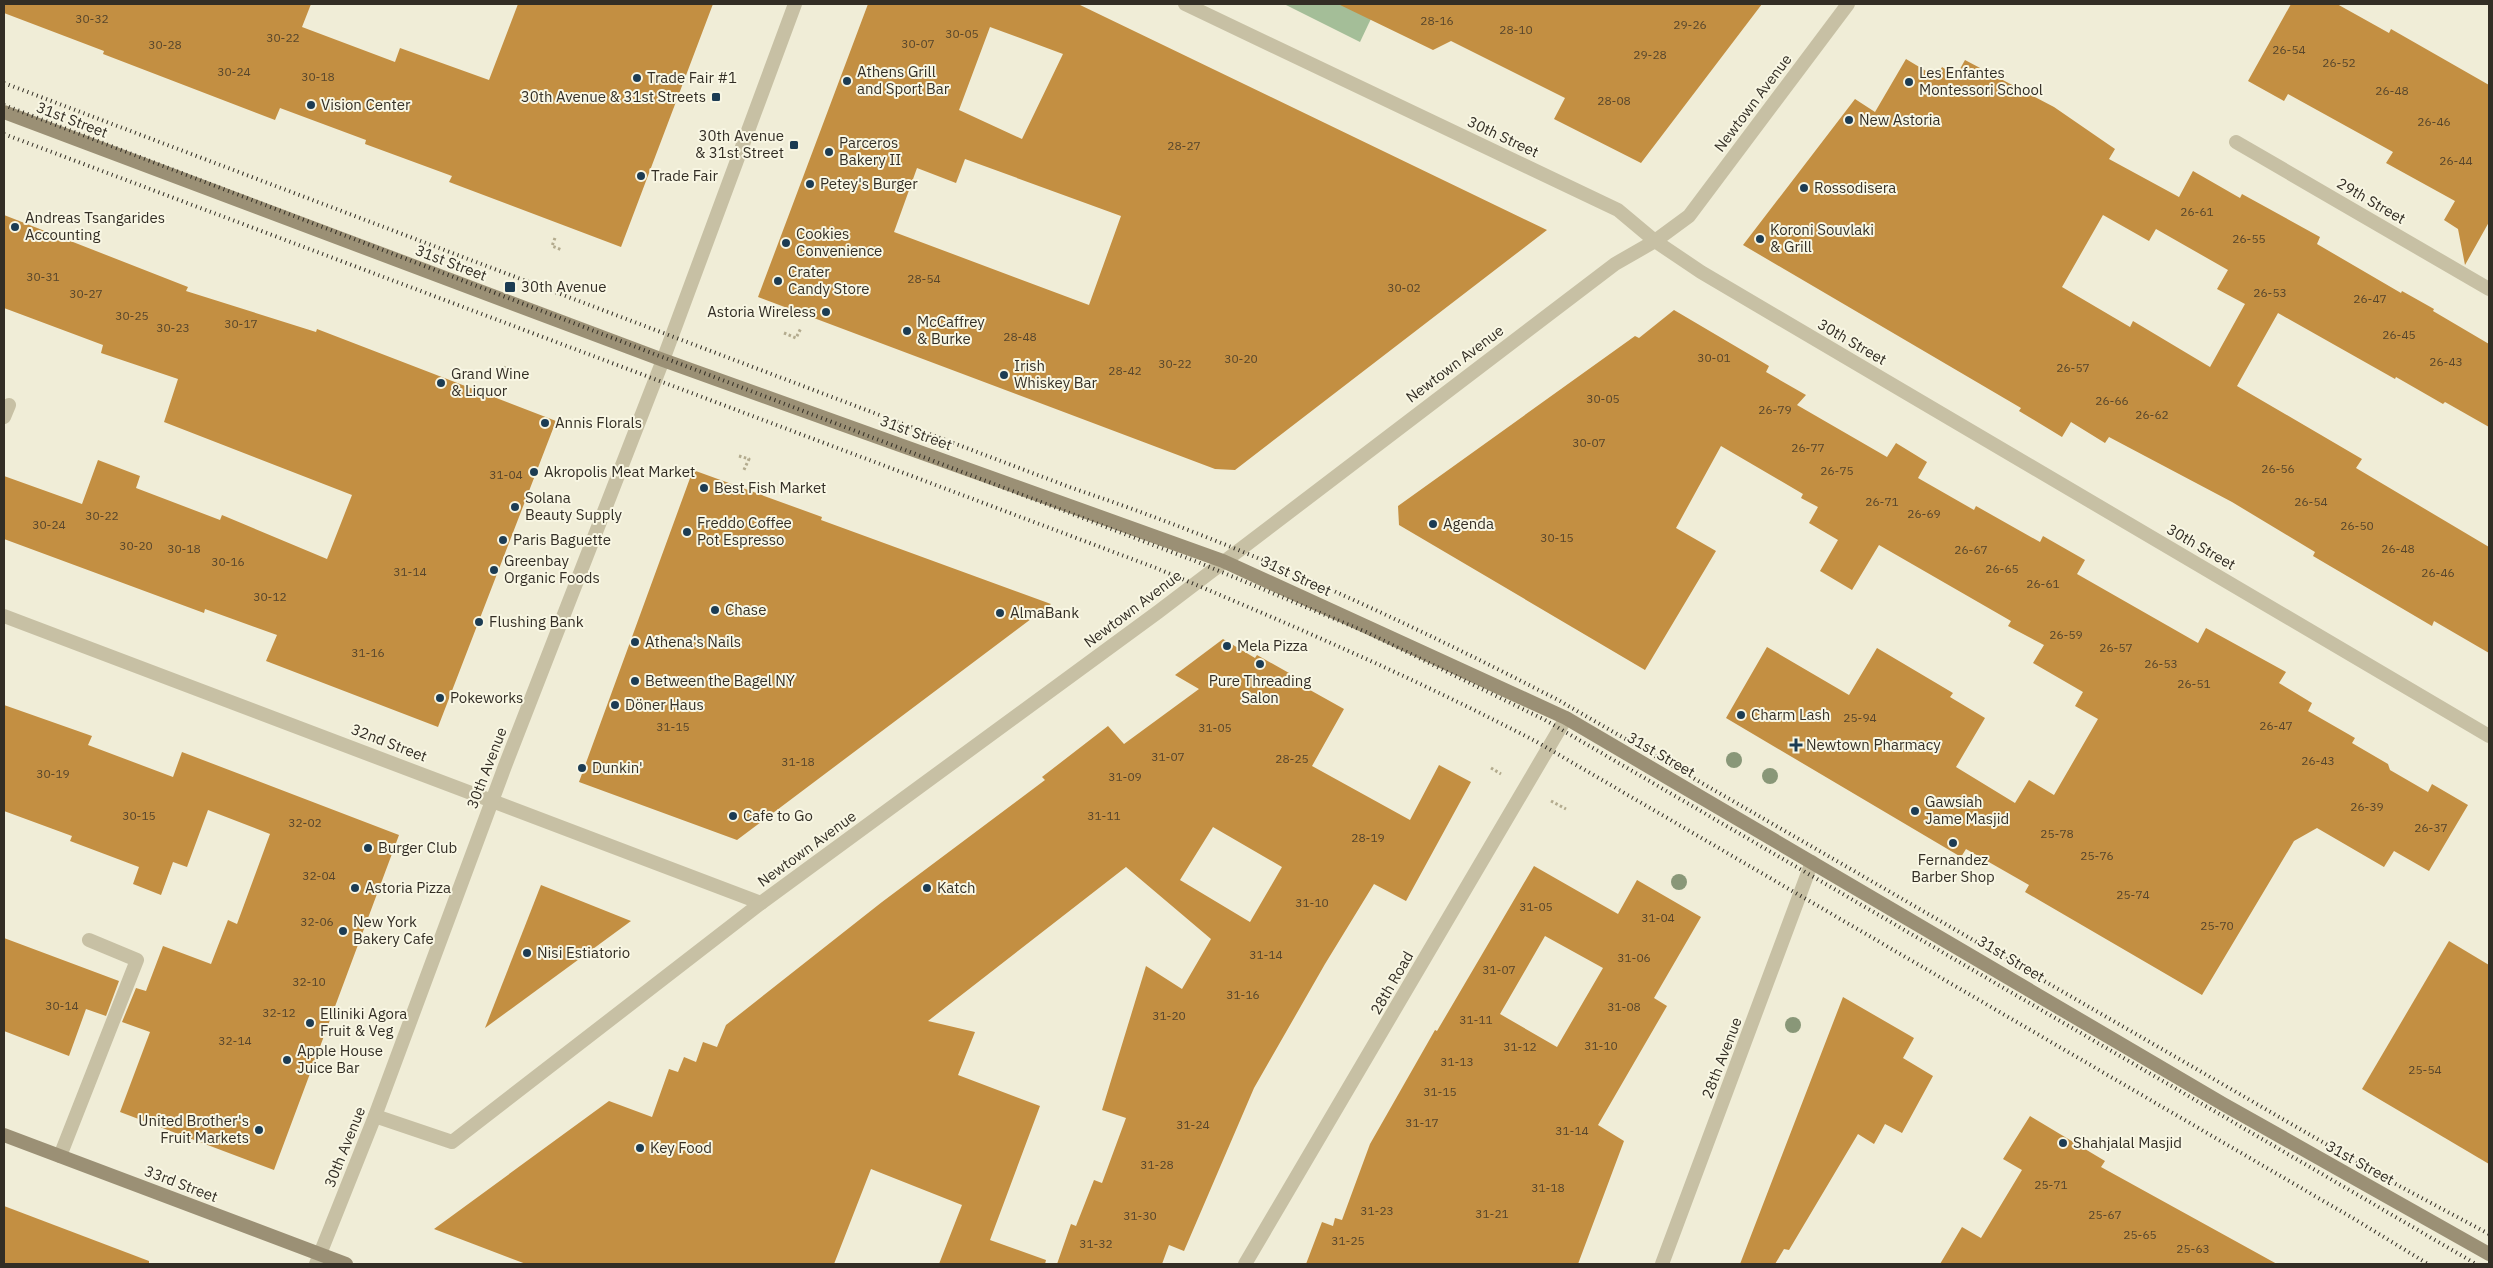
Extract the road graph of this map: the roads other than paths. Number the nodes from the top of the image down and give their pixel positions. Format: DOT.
graph roads {
  1 [pos="795,4"];
  2 [pos="1185,4"];
  3 [pos="1848,4"];
  4 [pos="4,112"];
  5 [pos="2236,142"];
  6 [pos="1654,241"];
  7 [pos="2489,289"];
  8 [pos="663,360"];
  9 [pos="1223,561"];
  10 [pos="4,616"];
  11 [pos="1566,718"];
  12 [pos="2489,736"];
  13 [pos="492,800"];
  14 [pos="1812,862"];
  15 [pos="761,904"];
  16 [pos="89,940"];
  17 [pos="375,1116"];
  18 [pos="4,1135"];
  19 [pos="60,1156"];
  20 [pos="2489,1254"];
  21 [pos="318,1259"];
  22 [pos="346,1264"];
  23 [pos="1245,1264"];
  24 [pos="1662,1264"];
  1 -- 8 [label="street, 30th Avenue"];
  2 -- 6 [label="street, 30th Street"];
  3 -- 6 [label="street, Newtown Avenue"];
  4 -- 8 [label="main road, 31st Street"];
  5 -- 7 [label="street, 29th Street"];
  6 -- 9 [label="street, Newtown Avenue"];
  6 -- 12 [label="street, 30th Street"];
  8 -- 9 [label="main road, 31st Street"];
  8 -- 13 [label="street, 30th Avenue"];
  9 -- 11 [label="main road, 31st Street"];
  9 -- 15 [label="street, Newtown Avenue"];
  10 -- 13 [label="street, 32nd Street"];
  11 -- 14 [label="main road, 31st Street"];
  11 -- 23 [label="street, 28th Road"];
  13 -- 15 [label="street, 32nd Street"];
  13 -- 17 [label="street, 30th Avenue"];
  14 -- 20 [label="main road, 31st Street"];
  14 -- 24 [label="street, 28th Avenue"];
  15 -- 17 [label="street, Newtown Avenue"];
  16 -- 19 [label="street"];
  17 -- 21 [label="street, 30th Avenue"];
  18 -- 19 [label="main road, 33rd Street"];
  19 -- 21 [label="main road, 33rd Street"];
  21 -- 22 [label="main road, 33rd Street"];
}
